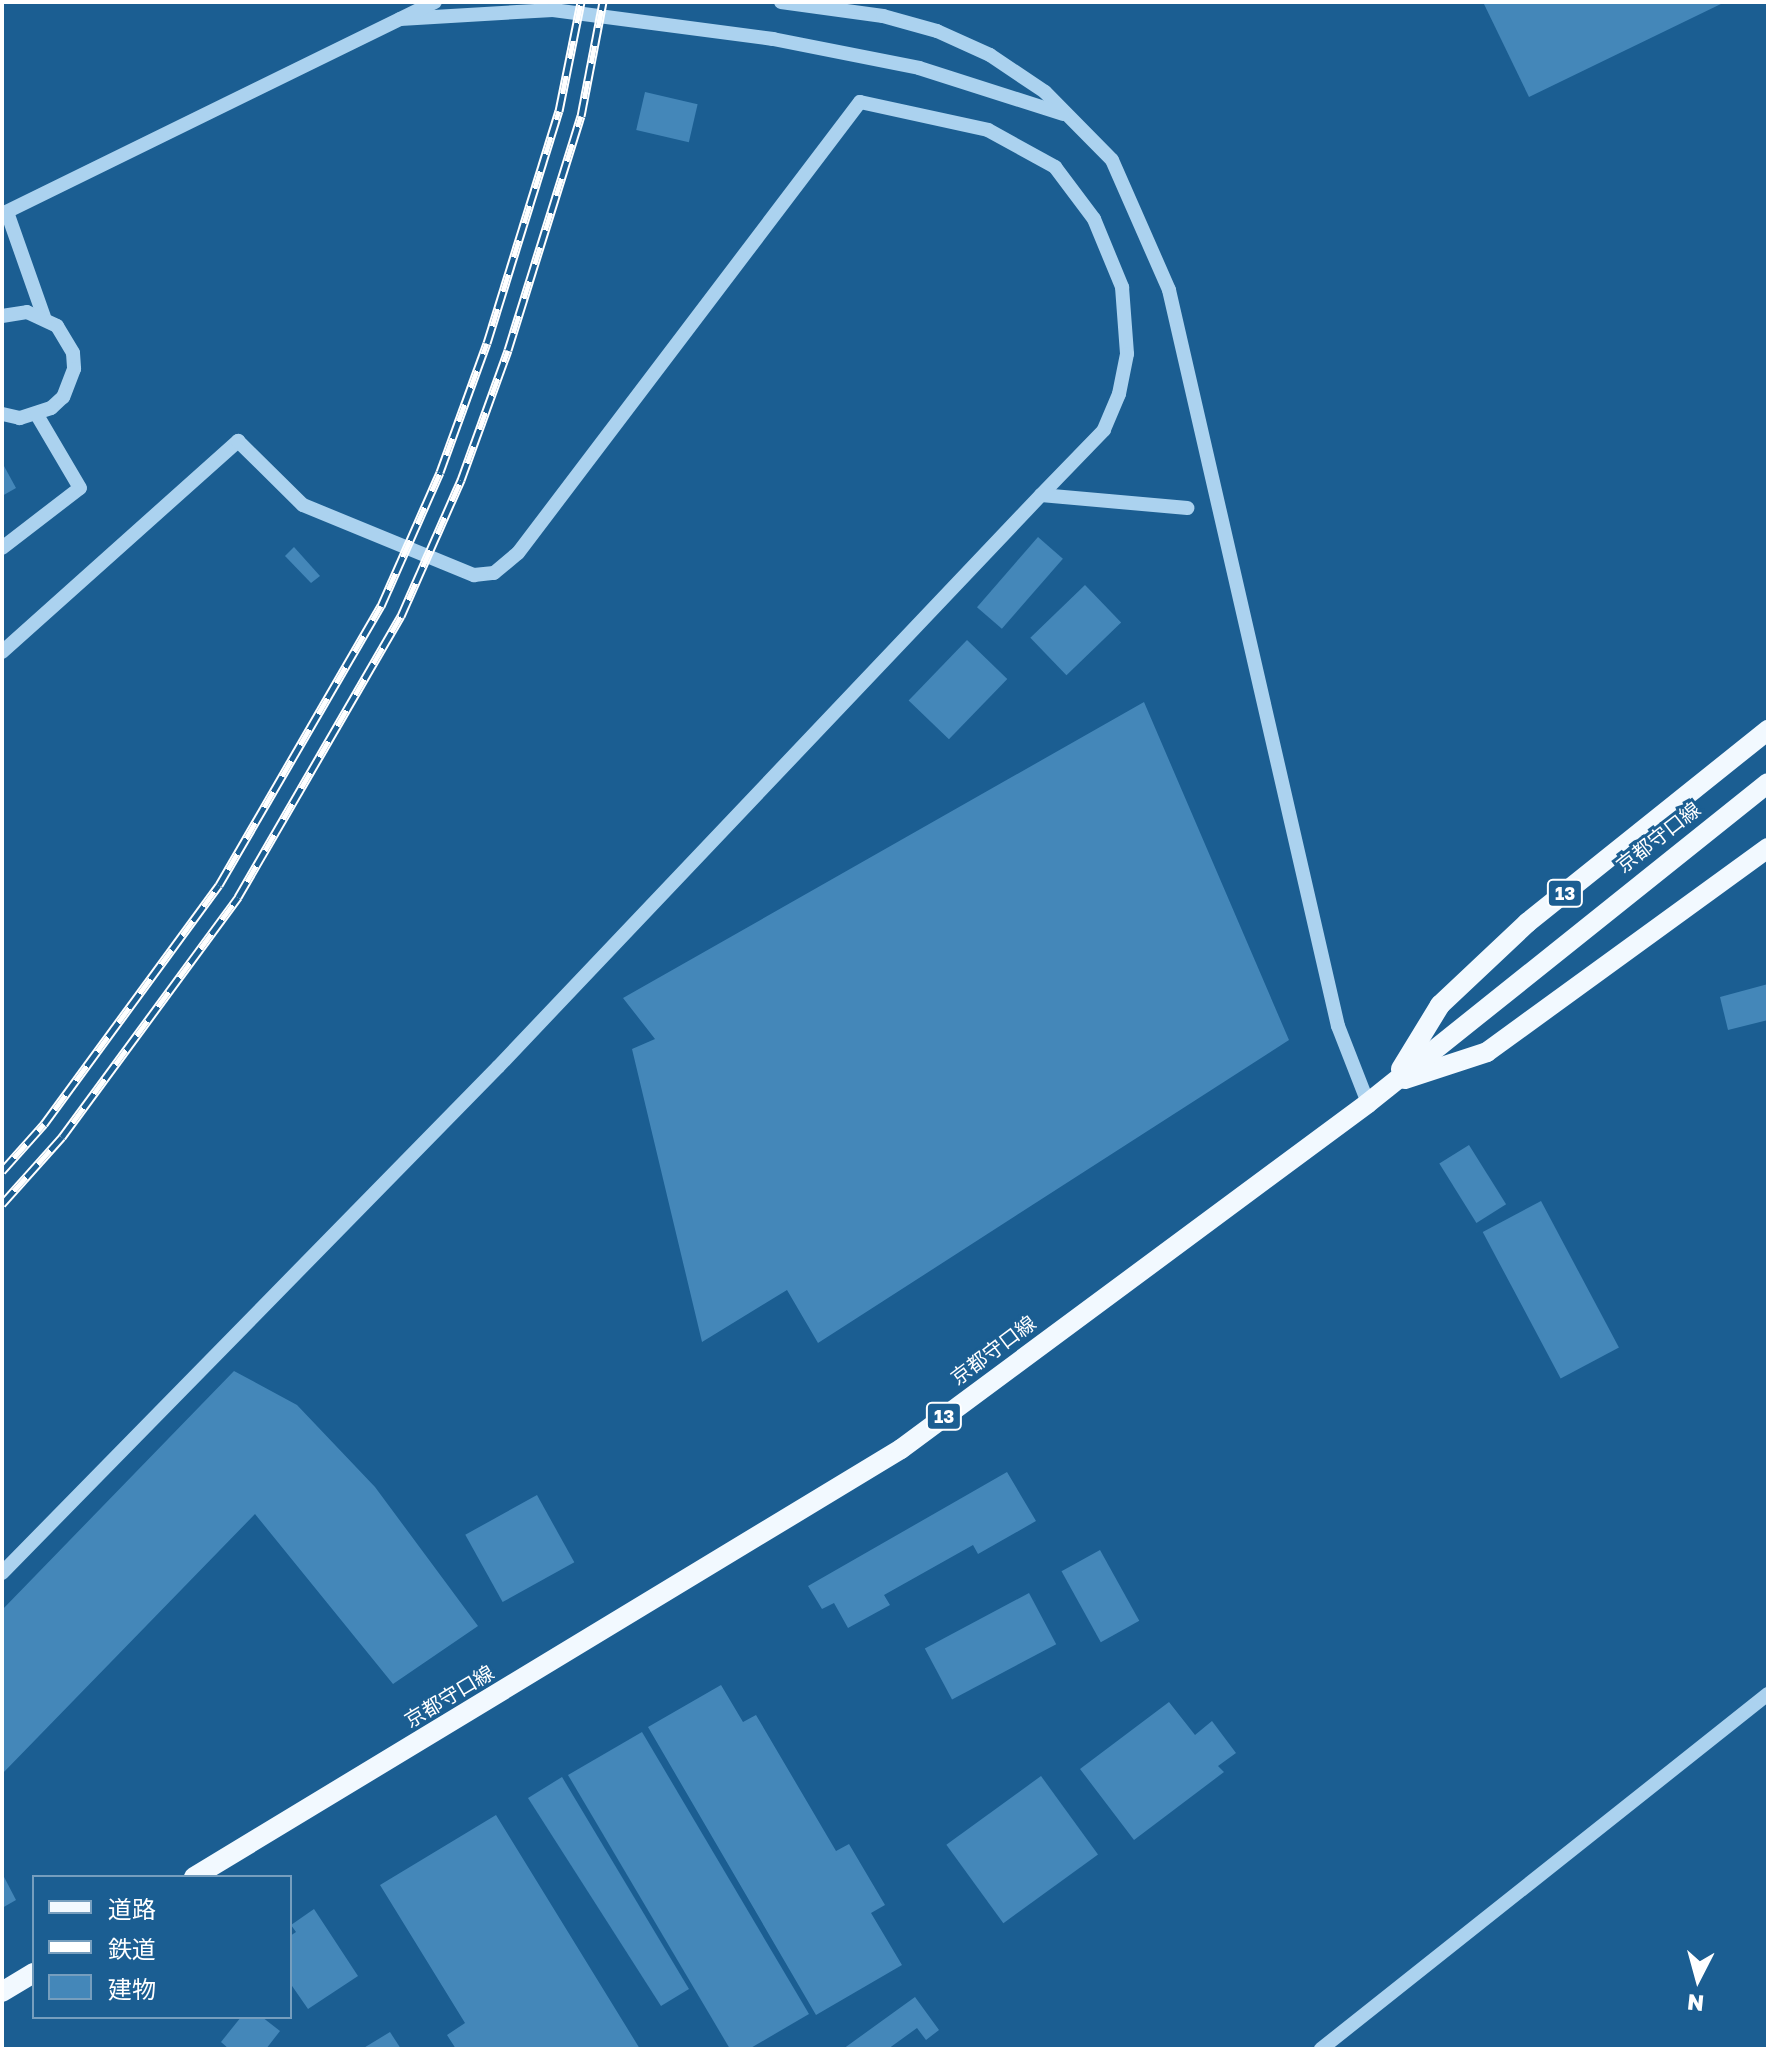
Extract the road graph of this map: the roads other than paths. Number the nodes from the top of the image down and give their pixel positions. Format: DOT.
graph roads {
  1 [pos="435,2"];
  2 [pos="781,2"];
  3 [pos="400,19"];
  4 [pos="1075,118"];
  5 [pos="5,213"];
  6 [pos="2,316"];
  7 [pos="44,317"];
  8 [pos="2,414"];
  9 [pos="37,415"];
  10 [pos="1041,495"];
  11 [pos="1187,508"];
  12 [pos="2,548"];
  13 [pos="2,652"];
  14 [pos="1768,730"];
  15 [pos="1768,783"];
  16 [pos="1768,848"];
  17 [pos="1393,1083"];
  18 [pos="1368,1103"];
  19 [pos="2,1573"];
  20 [pos="1768,1694"];
  21 [pos="197,1875"];
  22 [pos="32,1974"];
  23 [pos="2,1992"];
  24 [pos="1321,2049"];
  1 -- 3 [label="street"];
  2 -- 4 [label="street"];
  3 -- 4 [label="street"];
  3 -- 5 [label="street"];
  4 -- 18 [label="street"];
  5 -- 7 [label="street"];
  6 -- 7 [label="street"];
  7 -- 9 [label="street"];
  8 -- 9 [label="street"];
  9 -- 12 [label="street"];
  10 -- 11 [label="street"];
  10 -- 13 [label="street"];
  10 -- 19 [label="street"];
  14 -- 17 [label="main road, 13"];
  15 -- 17 [label="main road, 京都守口線 / 13"];
  16 -- 17 [label="main road, 13"];
  17 -- 18 [label="main road, 京都守口線 / 13"];
  18 -- 21 [label="main road, 京都守口線 / 13"];
  20 -- 24 [label="street"];
  22 -- 23 [label="main road"];
}
